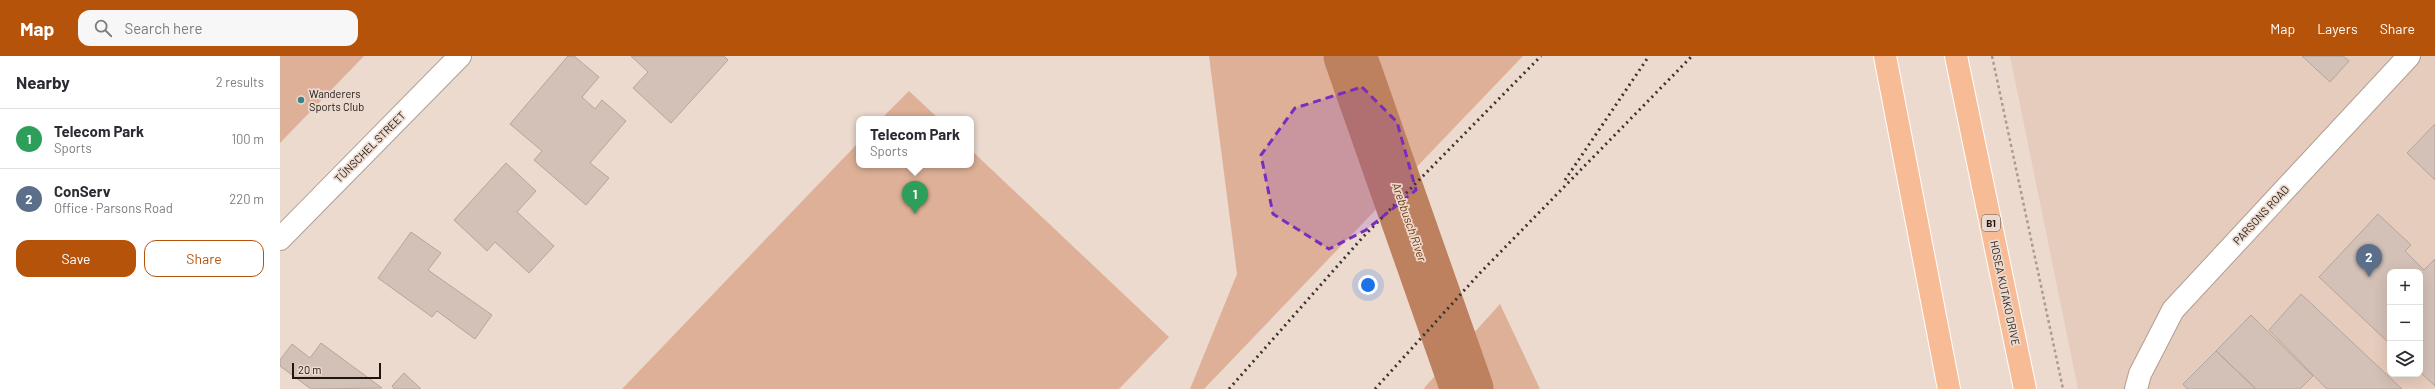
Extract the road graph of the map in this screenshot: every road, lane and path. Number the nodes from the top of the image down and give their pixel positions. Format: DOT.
graph roads {
  1 [pos="460,56"];
  2 [pos="1885,56"];
  3 [pos="1956,56"];
  4 [pos="1992,56"];
  5 [pos="2409,56"];
  6 [pos="280,239"];
  7 [pos="1949,389"];
  8 [pos="2025,389"];
  9 [pos="2063,389"];
  10 [pos="2136,389"];
  1 -- 6 [label="street, TÜNSCHEL STREET"];
  2 -- 7 [label="main road"];
  3 -- 8 [label="main road, HOSEA KUTAKO DRIVE / B1"];
  4 -- 9 [label="path"];
  5 -- 10 [label="street, PARSONS ROAD"];
}
